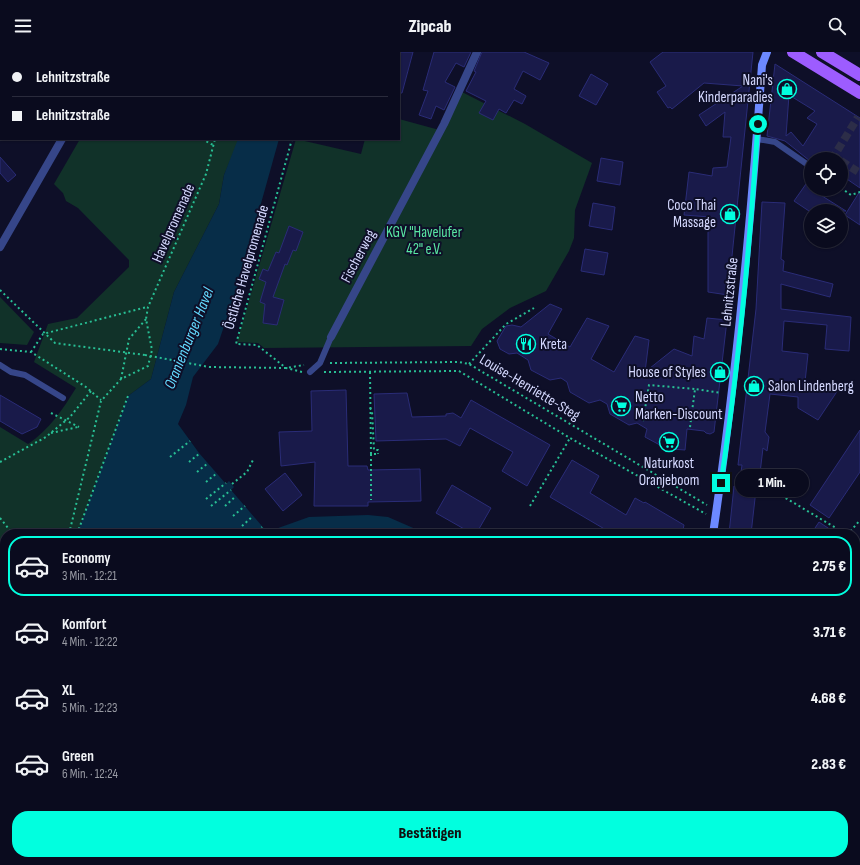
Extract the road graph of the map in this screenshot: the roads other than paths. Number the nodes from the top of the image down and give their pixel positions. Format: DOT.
graph roads {
  1 [pos="477,52"];
  2 [pos="767,52"];
  3 [pos="793,52"];
  4 [pos="822,52"];
  5 [pos="860,75"];
  6 [pos="860,92"];
  7 [pos="757,139"];
  8 [pos="61,140"];
  9 [pos="804,162"];
  10 [pos="0,247"];
  11 [pos="331,337"];
  12 [pos="0,365"];
  13 [pos="310,372"];
  14 [pos="63,398"];
  15 [pos="714,529"];
  1 -- 11 [label="street, Fischerweg"];
  2 -- 7 [label="main road, Lehnitzstraße"];
  3 -- 6 [label="main road"];
  4 -- 5 [label="main road"];
  7 -- 9 [label="lane"];
  7 -- 15 [label="main road, Lehnitzstraße"];
  8 -- 10 [label="street"];
  11 -- 13 [label="lane"];
  12 -- 14 [label="lane"];
}
